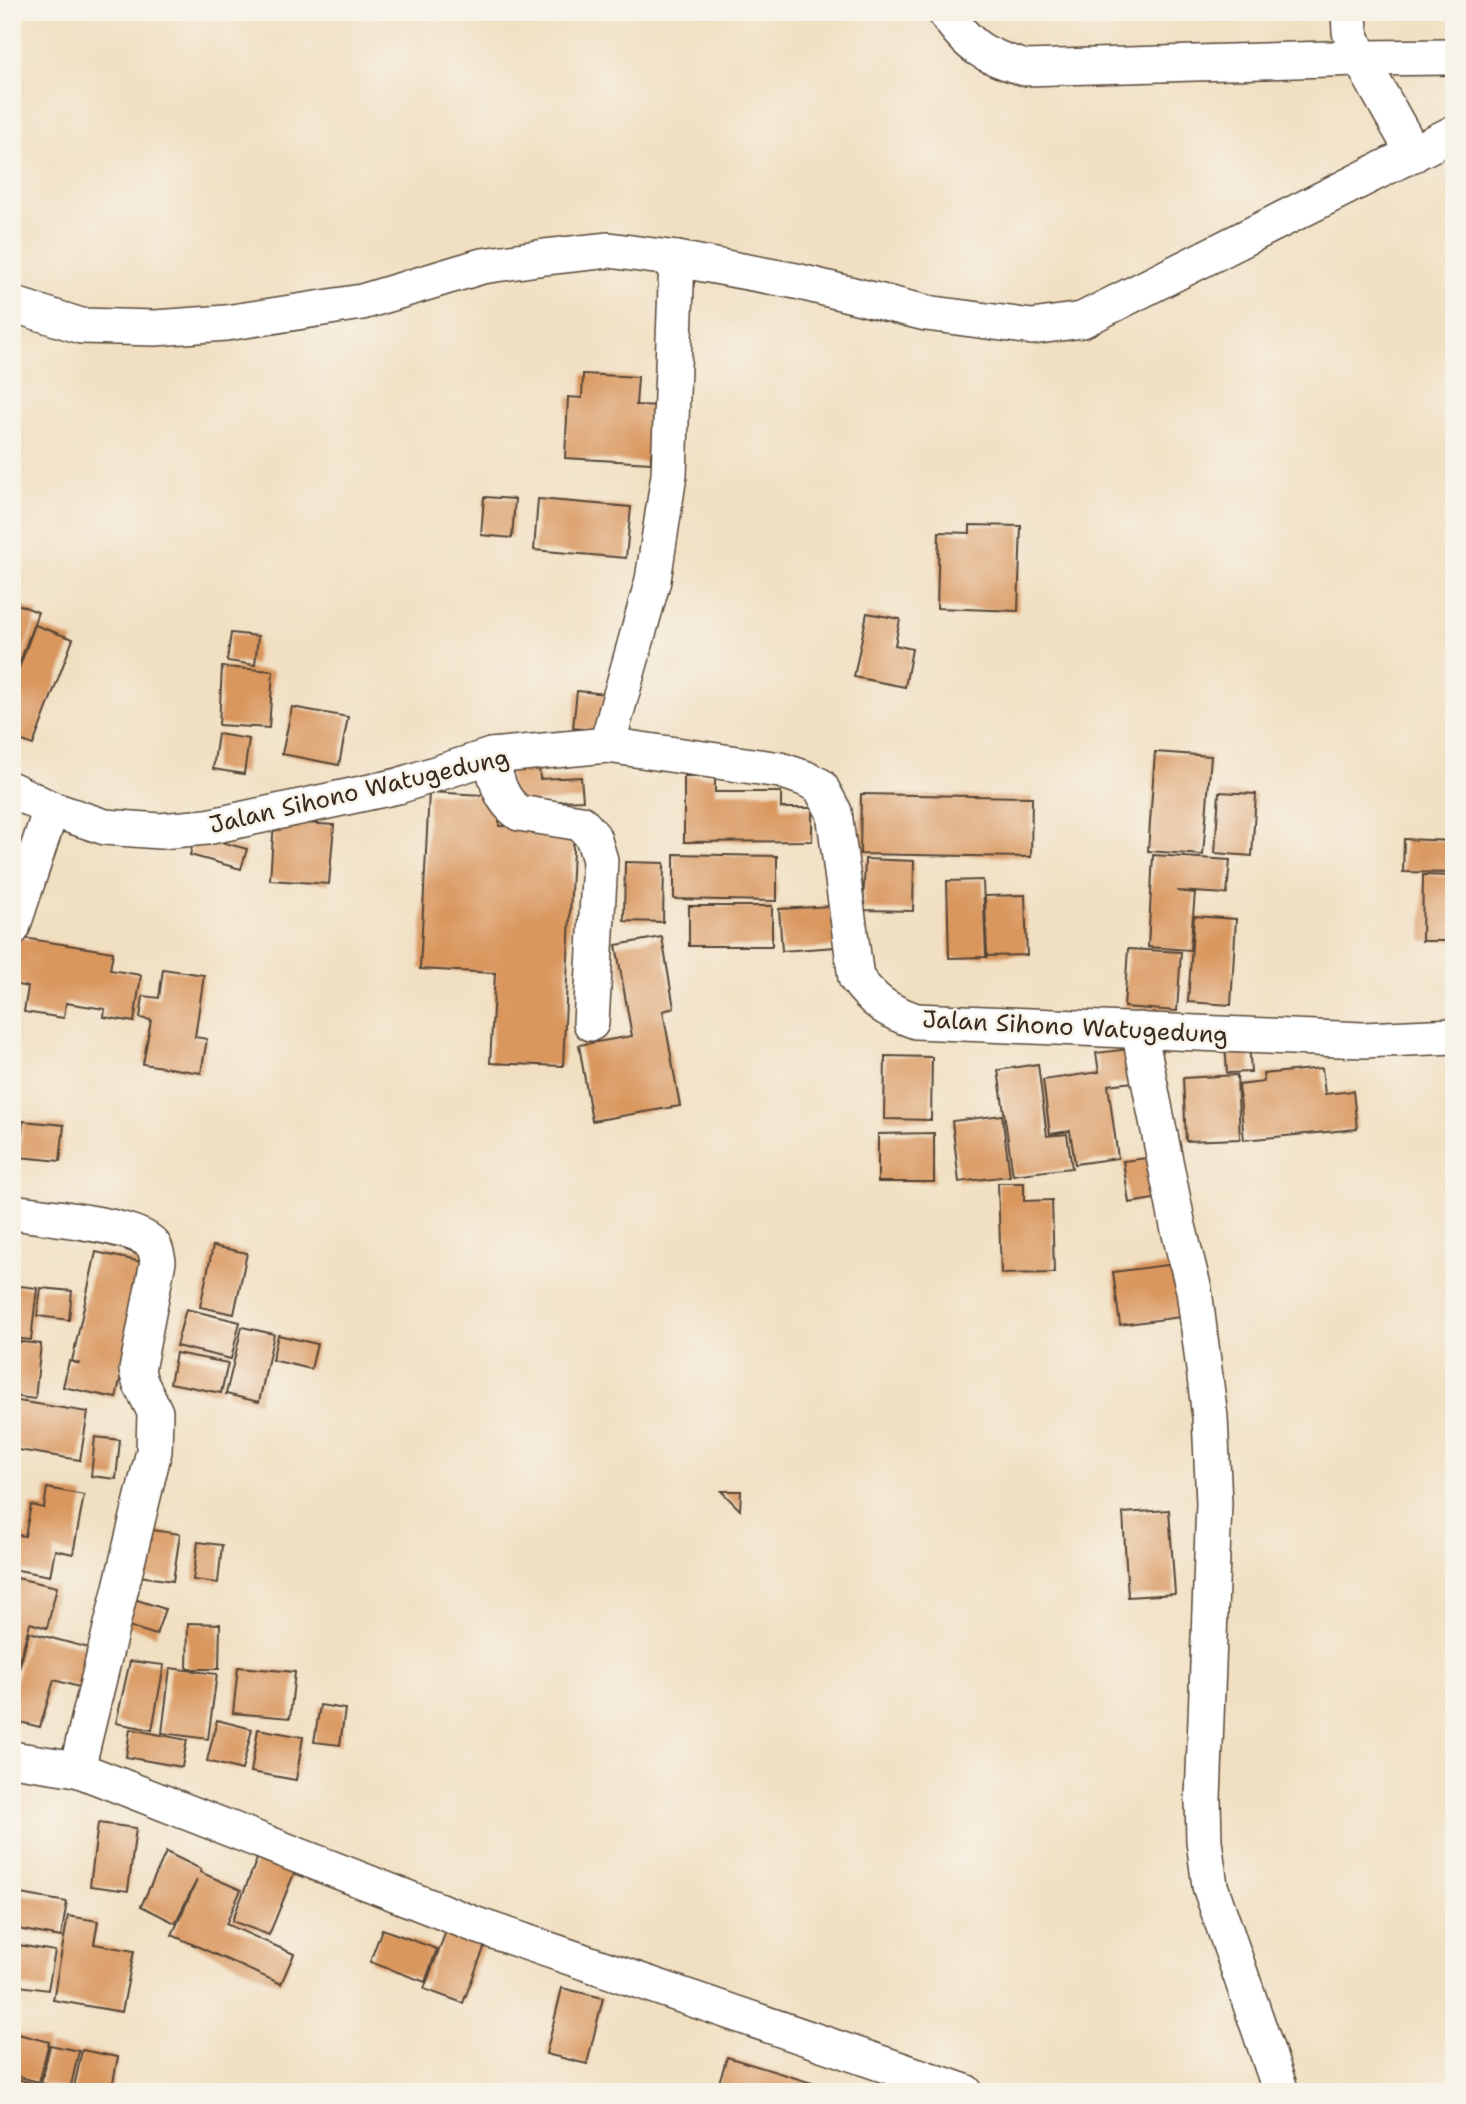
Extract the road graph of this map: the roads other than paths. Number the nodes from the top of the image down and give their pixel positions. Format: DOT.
graph roads {
  1 [pos="945,12"];
  2 [pos="1349,12"];
  3 [pos="1454,57"];
  4 [pos="1360,58"];
  5 [pos="1454,133"];
  6 [pos="1414,154"];
  7 [pos="677,259"];
  8 [pos="12,304"];
  9 [pos="607,745"];
  10 [pos="491,756"];
  11 [pos="12,790"];
  12 [pos="51,809"];
  13 [pos="12,928"];
  14 [pos="591,1023"];
  15 [pos="1139,1030"];
  16 [pos="1454,1036"];
  17 [pos="12,1212"];
  18 [pos="12,1759"];
  19 [pos="77,1769"];
  20 [pos="965,2092"];
  21 [pos="1281,2092"];
  1 -- 4 [label="street"];
  2 -- 4 [label="street"];
  3 -- 4 [label="street"];
  4 -- 6 [label="street"];
  5 -- 6 [label="street"];
  6 -- 7 [label="street"];
  7 -- 8 [label="street"];
  7 -- 9 [label="street"];
  9 -- 10 [label="street, Jalan Sihono Watugedung"];
  9 -- 15 [label="street, Jalan Sihono Watugedung"];
  10 -- 12 [label="street, Jalan Sihono Watugedung"];
  10 -- 14 [label="street"];
  11 -- 12 [label="street, Jalan Sihono Watugedung"];
  12 -- 13 [label="street"];
  15 -- 16 [label="street, Jalan Sihono Watugedung"];
  15 -- 21 [label="street"];
  17 -- 19 [label="street"];
  18 -- 19 [label="street"];
  19 -- 20 [label="street"];
}
